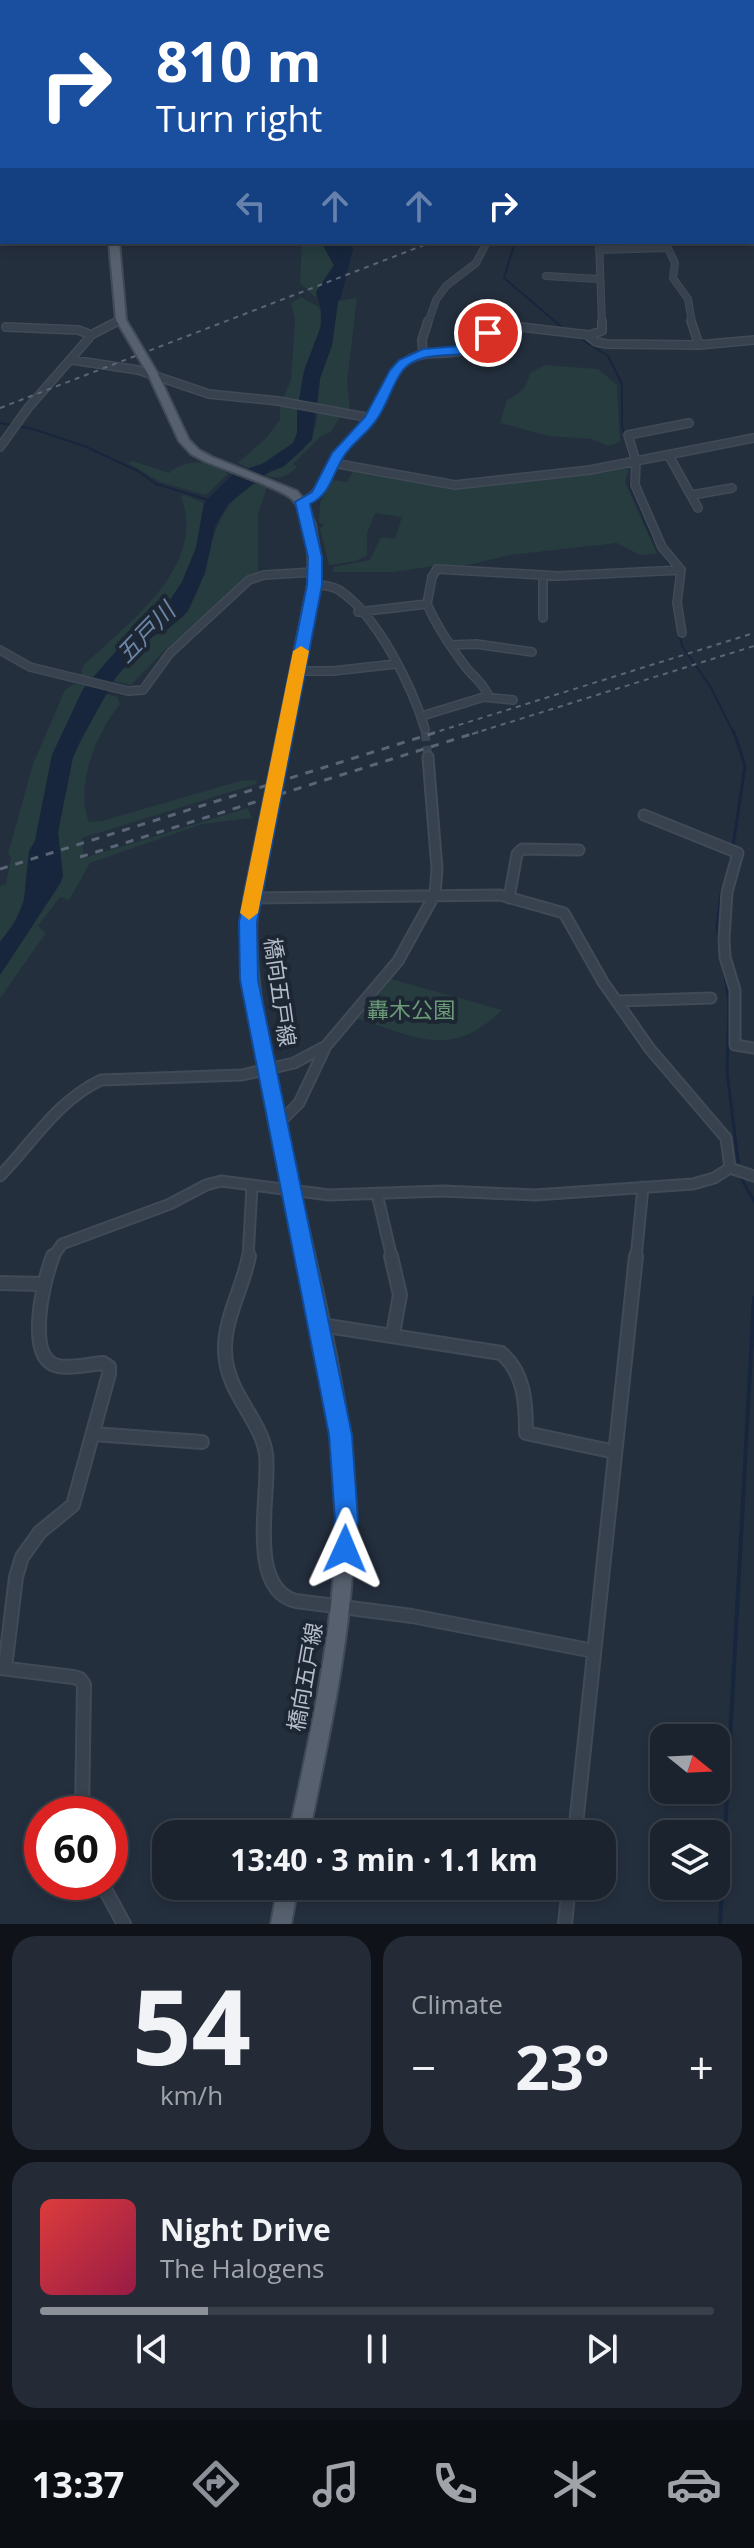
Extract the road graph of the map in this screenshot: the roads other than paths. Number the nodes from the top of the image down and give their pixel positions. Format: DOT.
graph roads {
  1 [pos="114,244"];
  2 [pos="486,244"];
  3 [pos="666,245"];
  4 [pos="599,246"];
  5 [pos="546,276"];
  6 [pos="599,279"];
  7 [pos="121,320"];
  8 [pos="6,327"];
  9 [pos="587,335"];
  10 [pos="89,336"];
  11 [pos="754,340"];
  12 [pos="699,345"];
  13 [pos="423,353"];
  14 [pos="72,360"];
  15 [pos="153,374"];
  16 [pos="371,418"];
  17 [pos="689,423"];
  18 [pos="754,438"];
  19 [pos="0,447"];
  20 [pos="669,456"];
  21 [pos="636,462"];
  22 [pos="333,463"];
  23 [pos="732,488"];
  24 [pos="692,495"];
  25 [pos="303,502"];
  26 [pos="698,508"];
  27 [pos="681,570"];
  28 [pos="543,575"];
  29 [pos="314,578"];
  30 [pos="427,604"];
  31 [pos="358,612"];
  32 [pos="543,618"];
  33 [pos="682,633"];
  34 [pos="451,645"];
  35 [pos="0,650"];
  36 [pos="532,652"];
  37 [pos="396,664"];
  38 [pos="297,671"];
  39 [pos="489,697"];
  40 [pos="513,700"];
  41 [pos="422,716"];
  42 [pos="425,729"];
  43 [pos="428,757"];
  44 [pos="644,815"];
  45 [pos="579,850"];
  46 [pos="435,894"];
  47 [pos="251,898"];
  48 [pos="509,898"];
  49 [pos="711,998"];
  50 [pos="618,1001"];
  51 [pos="326,1046"];
  52 [pos="754,1048"];
  53 [pos="267,1070"];
  54 [pos="277,1125"];
  55 [pos="730,1168"];
  56 [pos="0,1176"];
  57 [pos="754,1176"];
  58 [pos="252,1186"];
  59 [pos="643,1187"];
  60 [pos="291,1192"];
  61 [pos="377,1194"];
  62 [pos="0,1283"];
  63 [pos="42,1284"];
  64 [pos="319,1325"];
  65 [pos="393,1334"];
  66 [pos="93,1434"];
  67 [pos="202,1442"];
  68 [pos="615,1452"];
  69 [pos="342,1606"];
  70 [pos="594,1651"];
  71 [pos="2,1668"];
  72 [pos="82,1796"];
  73 [pos="302,1820"];
  74 [pos="576,1820"];
  75 [pos="111,1900"];
  76 [pos="285,1900"];
  77 [pos="568,1900"];
  78 [pos="124,1924"];
  79 [pos="281,1924"];
  80 [pos="565,1924"];
  1 -- 7 [label="main road"];
  2 -- 13 [label="street"];
  3 -- 4 [label="street"];
  3 -- 12 [label="street"];
  4 -- 6 [label="street"];
  5 -- 6 [label="street"];
  6 -- 9 [label="street"];
  7 -- 10 [label="street"];
  7 -- 15 [label="main road"];
  8 -- 10 [label="street"];
  9 -- 12 [label="street"];
  9 -- 13 [label="street"];
  10 -- 14 [label="street"];
  11 -- 12 [label="street"];
  13 -- 16 [label="street"];
  14 -- 15 [label="street"];
  14 -- 19 [label="street"];
  15 -- 16 [label="street"];
  15 -- 25 [label="main road"];
  16 -- 22 [label="street"];
  17 -- 21 [label="street"];
  18 -- 20 [label="street"];
  20 -- 21 [label="street"];
  20 -- 24 [label="street"];
  21 -- 22 [label="street"];
  21 -- 27 [label="street"];
  22 -- 25 [label="street"];
  23 -- 24 [label="street"];
  24 -- 26 [label="street"];
  25 -- 29 [label="main road, 橋向五戸線"];
  27 -- 28 [label="street"];
  27 -- 33 [label="street"];
  28 -- 30 [label="street"];
  28 -- 32 [label="street"];
  29 -- 31 [label="street"];
  29 -- 35 [label="street"];
  29 -- 38 [label="main road, 橋向五戸線"];
  30 -- 31 [label="street"];
  30 -- 34 [label="street"];
  31 -- 37 [label="street"];
  34 -- 36 [label="street"];
  34 -- 39 [label="street"];
  37 -- 38 [label="street"];
  37 -- 41 [label="street"];
  38 -- 47 [label="main road, 橋向五戸線"];
  39 -- 40 [label="street"];
  39 -- 41 [label="street"];
  41 -- 42 [label="street"];
  43 -- 46 [label="street"];
  44 -- 52 [label="street"];
  45 -- 48 [label="street"];
  46 -- 47 [label="street"];
  46 -- 48 [label="street"];
  46 -- 51 [label="street"];
  47 -- 53 [label="main road, 橋向五戸線"];
  48 -- 50 [label="street"];
  49 -- 50 [label="street"];
  50 -- 55 [label="street"];
  51 -- 53 [label="street"];
  51 -- 54 [label="street"];
  53 -- 54 [label="main road, 橋向五戸線"];
  53 -- 56 [label="street"];
  54 -- 60 [label="main road, 橋向五戸線"];
  55 -- 57 [label="street"];
  55 -- 59 [label="street"];
  58 -- 60 [label="street"];
  58 -- 63 [label="street"];
  58 -- 69 [label="street"];
  59 -- 61 [label="street"];
  59 -- 68 [label="street"];
  60 -- 61 [label="street"];
  60 -- 64 [label="main road, 橋向五戸線"];
  61 -- 65 [label="street"];
  62 -- 63 [label="street"];
  63 -- 66 [label="street"];
  64 -- 65 [label="street"];
  64 -- 69 [label="main road, 橋向五戸線"];
  65 -- 68 [label="street"];
  66 -- 67 [label="street"];
  66 -- 71 [label="street"];
  68 -- 70 [label="street"];
  69 -- 70 [label="street"];
  69 -- 73 [label="main road, 橋向五戸線"];
  70 -- 74 [label="street"];
  71 -- 72 [label="street"];
  75 -- 78 [label="street"];
  76 -- 79 [label="main road"];
  77 -- 80 [label="street"];
}
